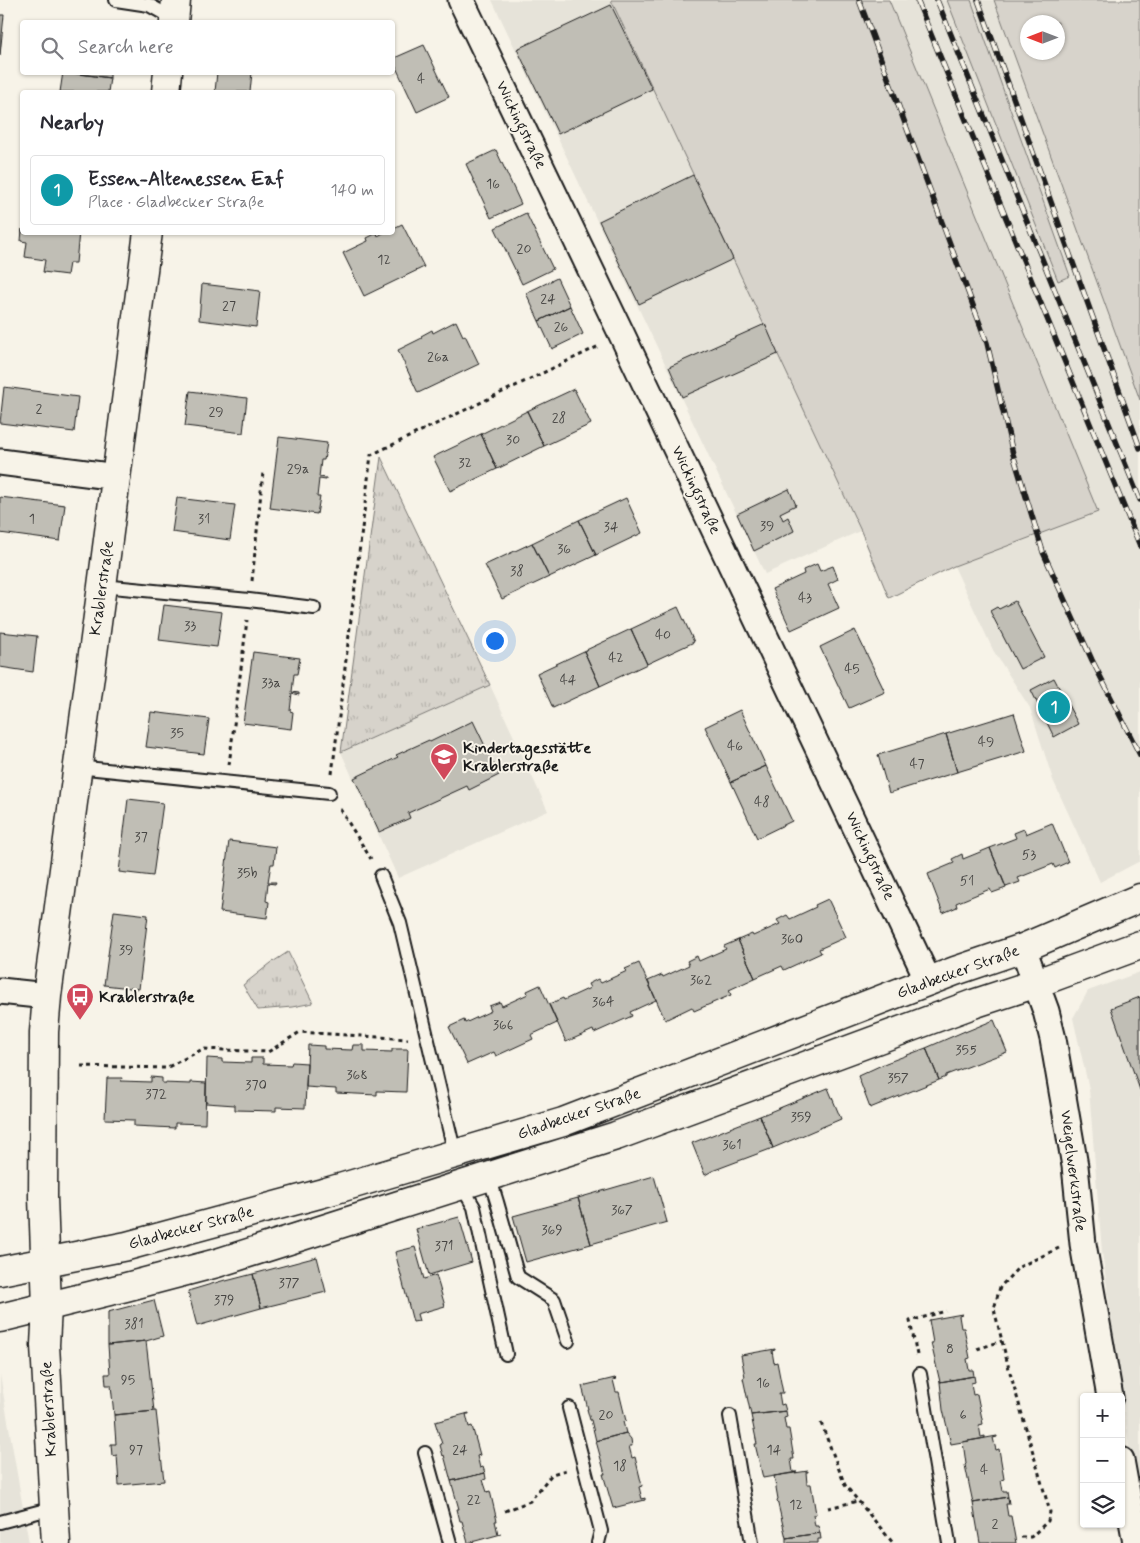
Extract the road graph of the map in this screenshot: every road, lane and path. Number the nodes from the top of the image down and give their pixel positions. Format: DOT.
graph roads {
  1 [pos="116,0"];
  2 [pos="461,0"];
  3 [pos="175,14"];
  4 [pos="168,75"];
  5 [pos="166,90"];
  6 [pos="148,235"];
  7 [pos="622,335"];
  8 [pos="0,462"];
  9 [pos="263,472"];
  10 [pos="117,477"];
  11 [pos="102,586"];
  12 [pos="250,600"];
  13 [pos="314,608"];
  14 [pos="77,767"];
  15 [pos="226,783"];
  16 [pos="329,793"];
  17 [pos="382,876"];
  18 [pos="1140,898"];
  19 [pos="1140,944"];
  20 [pos="1023,948"];
  21 [pos="930,982"];
  22 [pos="1037,983"];
  23 [pos="0,991"];
  24 [pos="46,996"];
  25 [pos="428,1040"];
  26 [pos="81,1066"];
  27 [pos="455,1154"];
  28 [pos="489,1176"];
  29 [pos="461,1185"];
  30 [pos="1064,1245"];
  31 [pos="45,1263"];
  32 [pos="0,1271"];
  33 [pos="47,1307"];
  34 [pos="946,1310"];
  35 [pos="0,1318"];
  36 [pos="568,1341"];
  37 [pos="1002,1341"];
  38 [pos="977,1349"];
  39 [pos="506,1354"];
  40 [pos="920,1374"];
  41 [pos="1109,1393"];
  42 [pos="569,1408"];
  43 [pos="730,1416"];
  44 [pos="820,1423"];
  45 [pos="425,1453"];
  46 [pos="584,1465"];
  47 [pos="1125,1480"];
  48 [pos="858,1501"];
  49 [pos="54,1508"];
  50 [pos="828,1508"];
  51 [pos="505,1511"];
  52 [pos="0,1522"];
  53 [pos="1021,1537"];
  54 [pos="56,1543"];
  55 [pos="450,1543"];
  56 [pos="598,1543"];
  57 [pos="752,1543"];
  58 [pos="893,1543"];
  59 [pos="950,1543"];
  60 [pos="1138,1543"];
  1 -- 3 [label="lane"];
  2 -- 7 [label="street, Wickingstraße"];
  4 -- 5 [label="main road"];
  6 -- 10 [label="main road, Krablerstraße"];
  7 -- 16 [label="path"];
  7 -- 21 [label="street, Wickingstraße"];
  8 -- 10 [label="street"];
  9 -- 12 [label="path"];
  10 -- 11 [label="main road, Krablerstraße"];
  11 -- 12 [label="lane"];
  11 -- 14 [label="main road, Krablerstraße"];
  12 -- 13 [label="lane"];
  12 -- 15 [label="path"];
  14 -- 15 [label="lane"];
  14 -- 24 [label="main road, Krablerstraße"];
  15 -- 16 [label="lane"];
  16 -- 17 [label="path"];
  17 -- 25 [label="lane"];
  18 -- 20 [label="main road, Gladbecker Straße"];
  19 -- 22 [label="main road, Gladbecker Straße"];
  20 -- 21 [label="main road, Gladbecker Straße"];
  20 -- 22 [label="street, Weigelwerkstraße"];
  21 -- 27 [label="main road, Gladbecker Straße"];
  22 -- 28 [label="main road, Gladbecker Straße"];
  22 -- 41 [label="street, Weigelwerkstraße"];
  23 -- 24 [label="street"];
  24 -- 31 [label="main road, Krablerstraße"];
  25 -- 26 [label="path"];
  25 -- 27 [label="lane"];
  27 -- 31 [label="main road, Gladbecker Straße"];
  28 -- 29 [label="main road, Gladbecker Straße"];
  28 -- 36 [label="lane"];
  29 -- 33 [label="main road, Gladbecker Straße"];
  29 -- 39 [label="lane"];
  30 -- 37 [label="path"];
  31 -- 32 [label="main road, Gladbecker Straße"];
  31 -- 33 [label="main road, Krablerstraße"];
  33 -- 35 [label="main road, Gladbecker Straße"];
  33 -- 49 [label="main road, Krablerstraße"];
  34 -- 40 [label="path"];
  37 -- 38 [label="path"];
  37 -- 53 [label="path"];
  40 -- 59 [label="lane"];
  42 -- 46 [label="lane"];
  43 -- 57 [label="lane"];
  44 -- 48 [label="path"];
  45 -- 55 [label="lane"];
  46 -- 51 [label="path"];
  46 -- 56 [label="lane"];
  47 -- 60 [label="street"];
  48 -- 50 [label="path"];
  48 -- 58 [label="path"];
  49 -- 52 [label="lane"];
  49 -- 54 [label="main road, Krablerstraße"];
}
